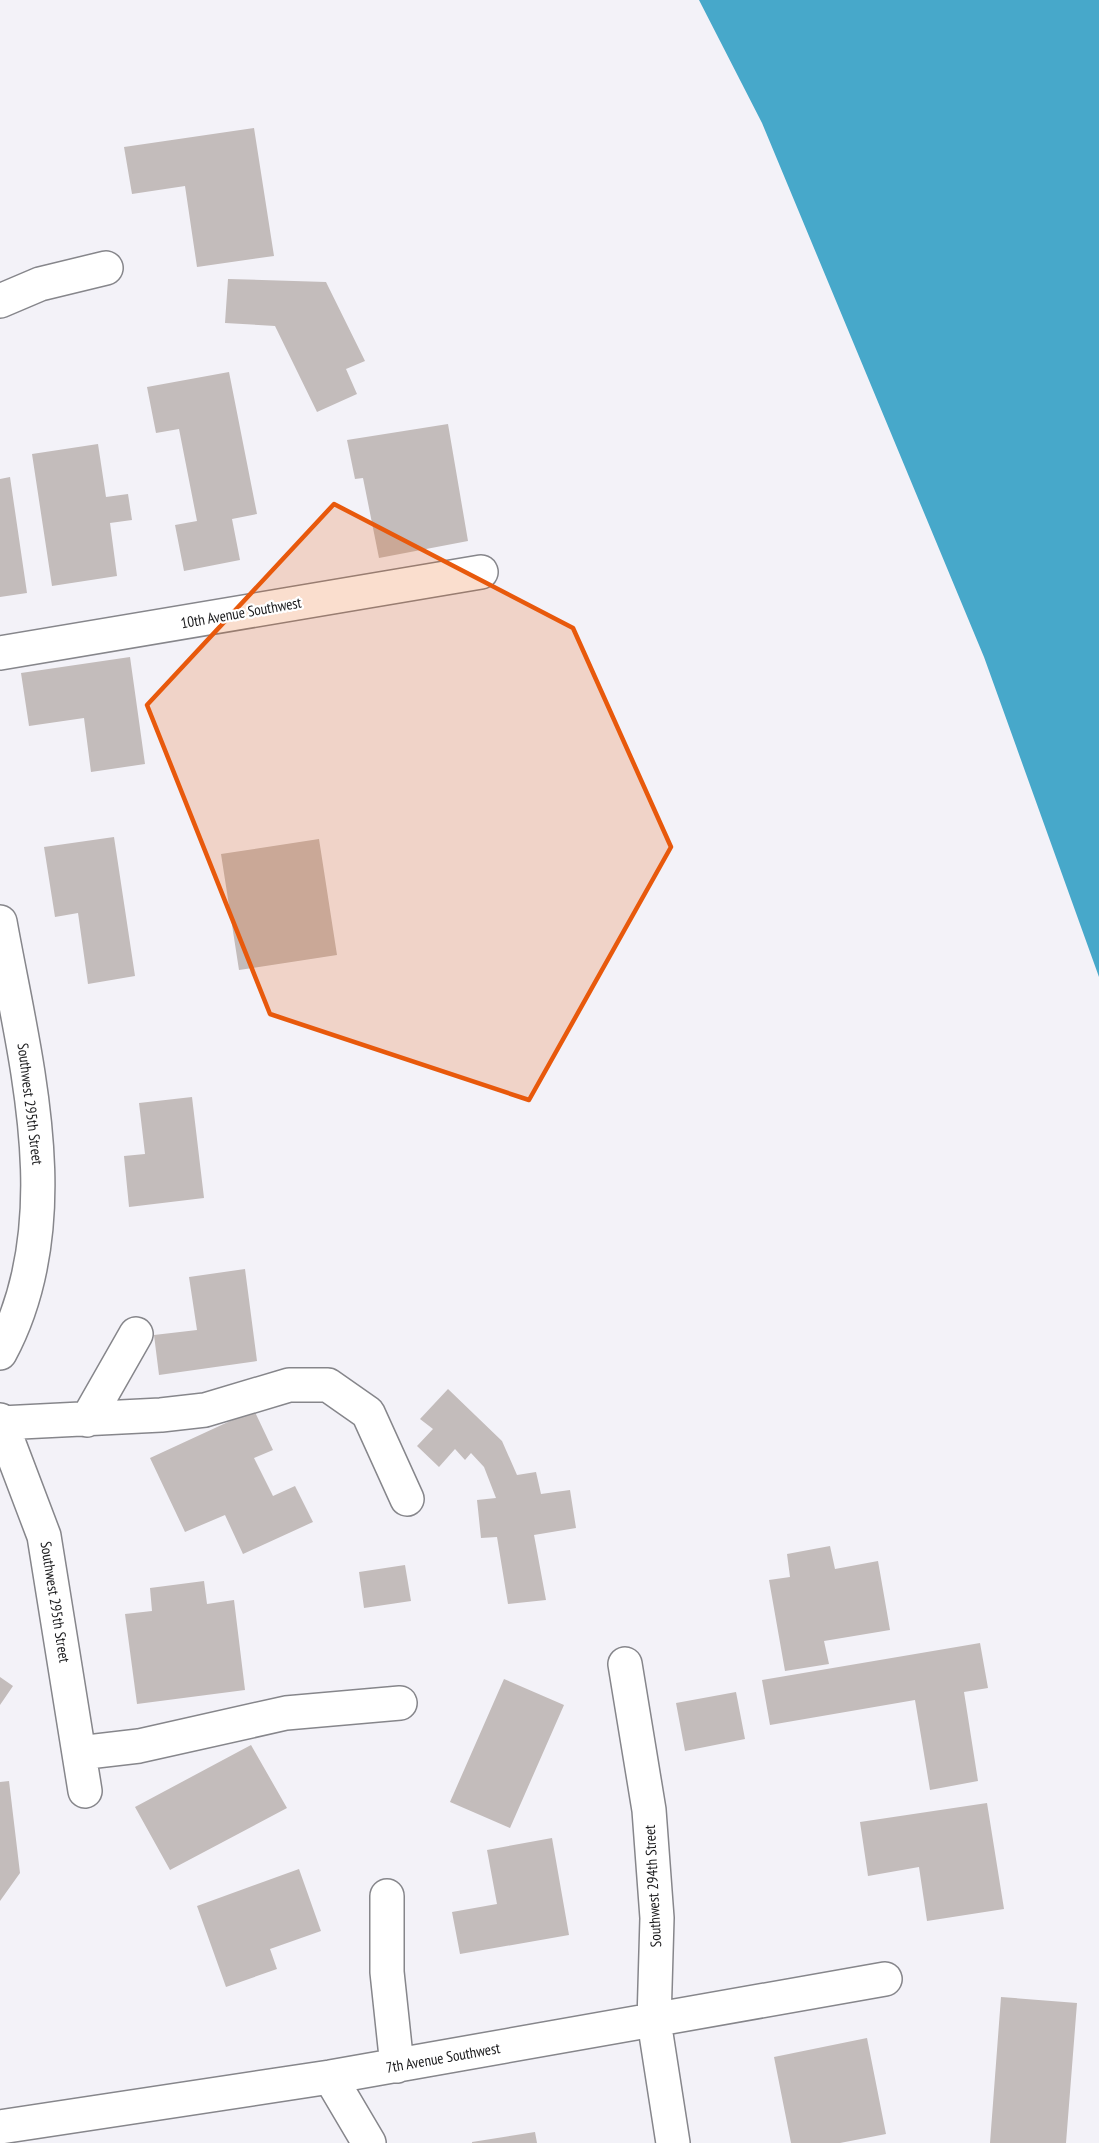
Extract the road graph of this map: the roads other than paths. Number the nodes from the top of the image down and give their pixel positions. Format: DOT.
graph roads {
  1 [pos="106,268"];
  2 [pos="0,301"];
  3 [pos="481,572"];
  4 [pos="0,653"];
  5 [pos="0,922"];
  6 [pos="136,1334"];
  7 [pos="0,1353"];
  8 [pos="87,1420"];
  9 [pos="0,1421"];
  10 [pos="407,1498"];
  11 [pos="625,1664"];
  12 [pos="400,1703"];
  13 [pos="79,1754"];
  14 [pos="85,1791"];
  15 [pos="387,1896"];
  16 [pos="885,1979"];
  17 [pos="654,2021"];
  18 [pos="397,2066"];
  19 [pos="330,2078"];
  20 [pos="0,2127"];
  21 [pos="369,2143"];
  22 [pos="673,2143"];
  1 -- 2 [label="street"];
  3 -- 4 [label="street, 10th Avenue Southwest"];
  5 -- 7 [label="street, Southwest 295th Street"];
  6 -- 8 [label="street"];
  8 -- 9 [label="street"];
  8 -- 10 [label="street"];
  9 -- 13 [label="street, Southwest 295th Street"];
  11 -- 17 [label="street, Southwest 294th Street"];
  12 -- 13 [label="street"];
  13 -- 14 [label="street, Southwest 295th Street"];
  15 -- 18 [label="street"];
  16 -- 17 [label="street, 7th Avenue Southwest"];
  17 -- 18 [label="street, 7th Avenue Southwest"];
  17 -- 22 [label="street, Southwest 294th Street"];
  18 -- 19 [label="street, 7th Avenue Southwest"];
  19 -- 20 [label="street, 7th Avenue Southwest"];
  19 -- 21 [label="street"];
}
